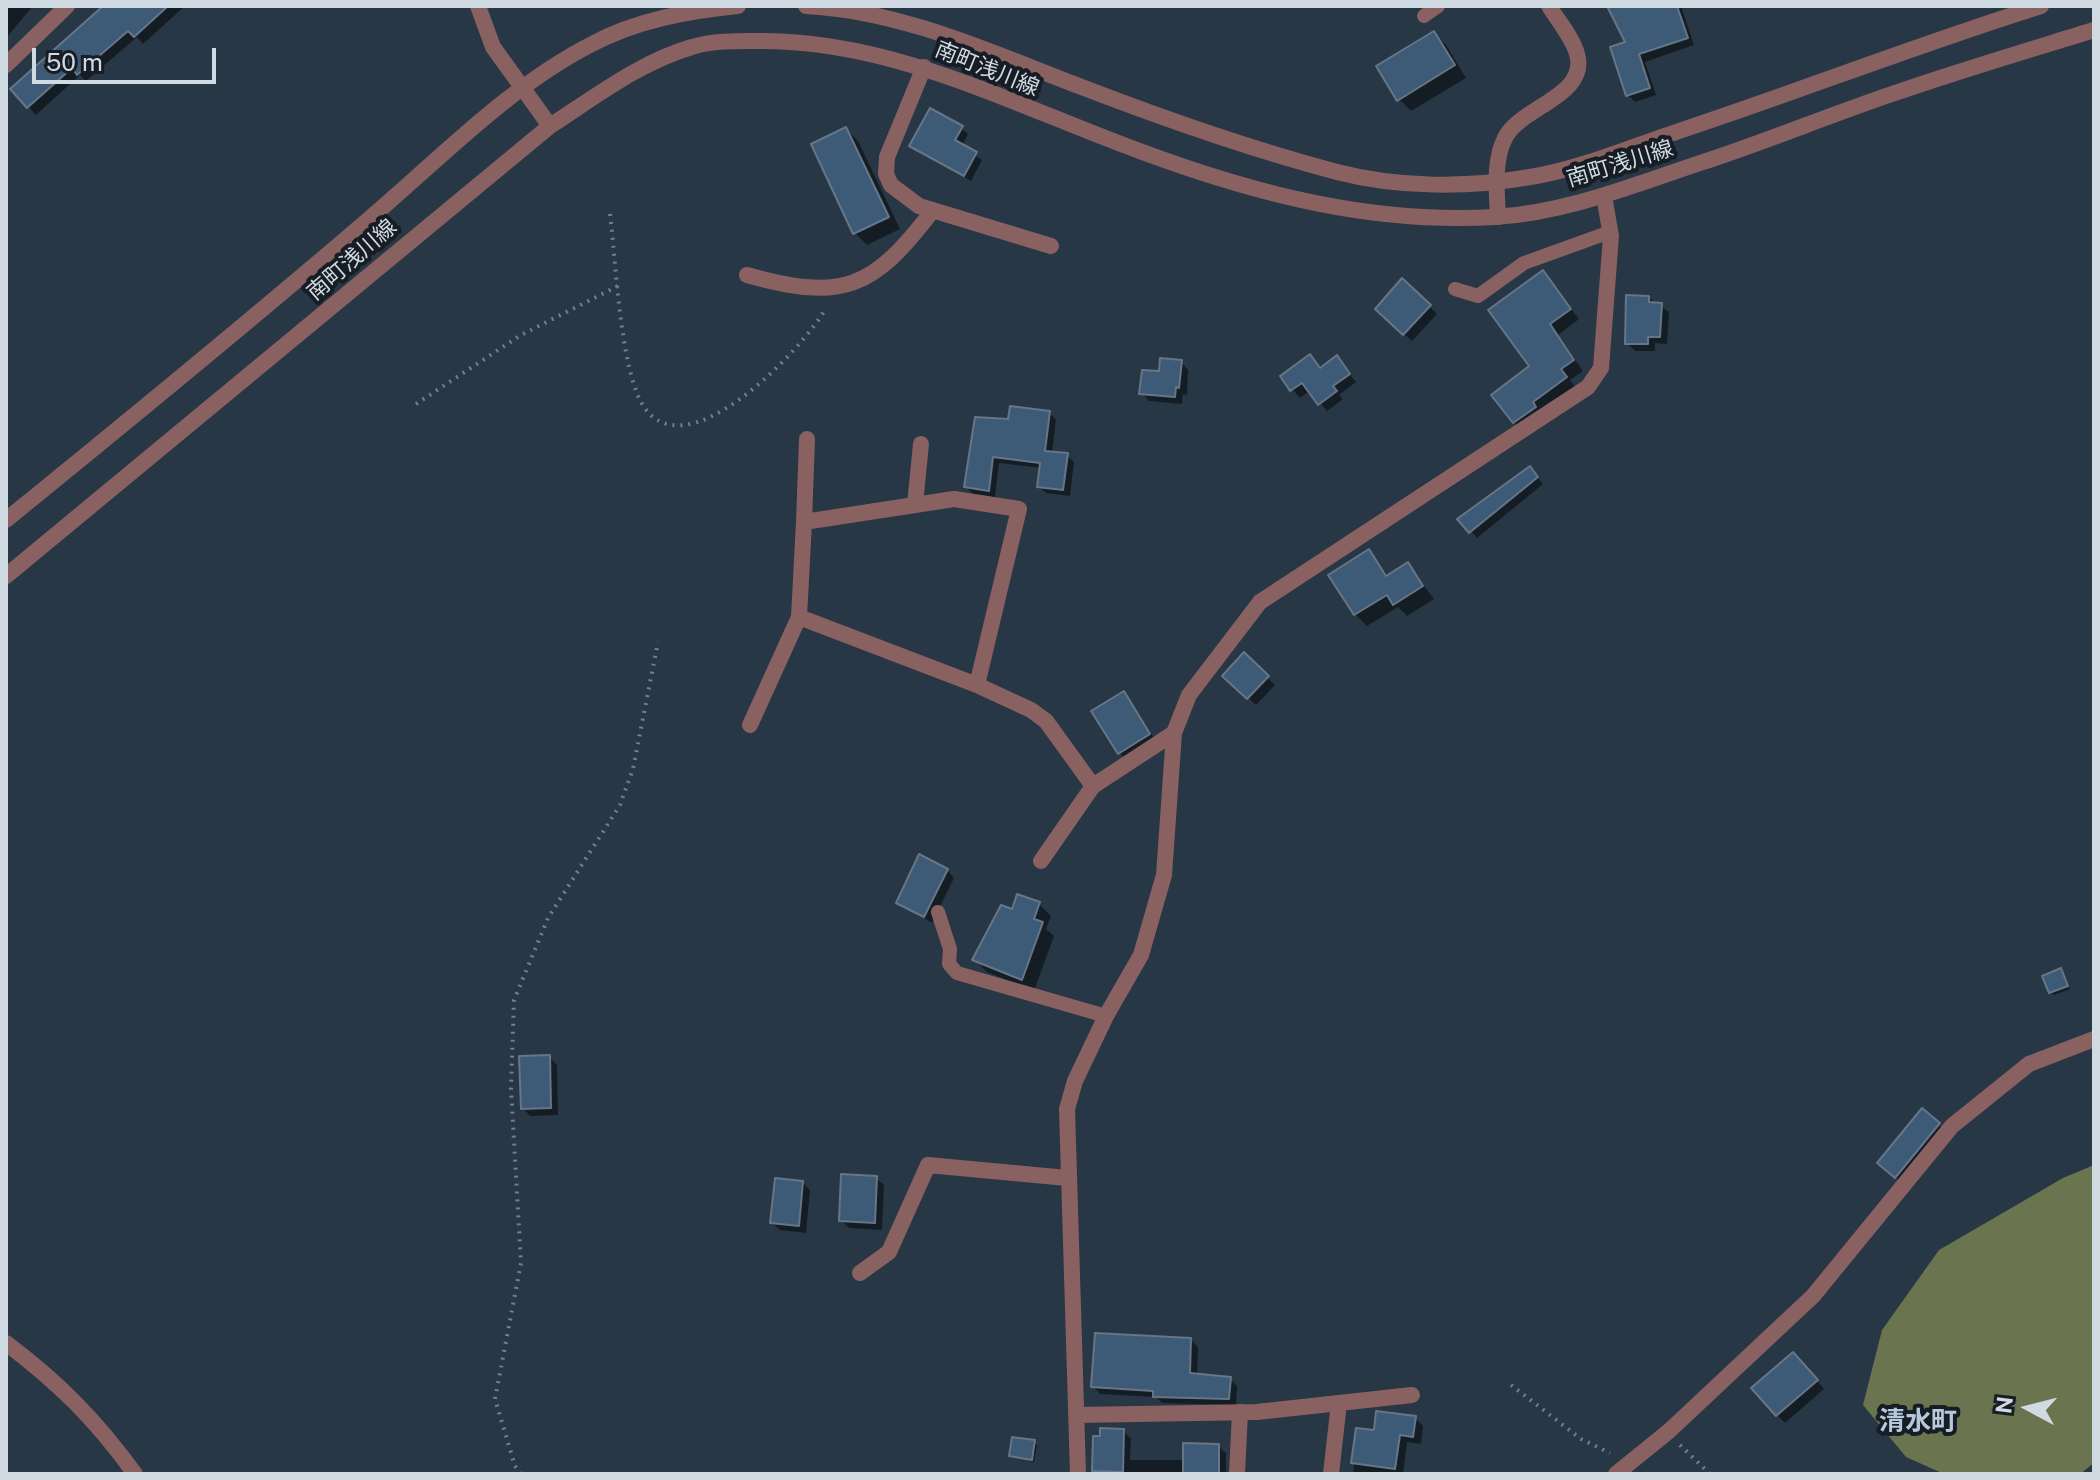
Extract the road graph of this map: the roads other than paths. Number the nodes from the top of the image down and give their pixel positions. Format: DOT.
graph roads {
  1 [pos="67,6"];
  2 [pos="478,6"];
  3 [pos="738,6"];
  4 [pos="806,6"];
  5 [pos="1438,6"];
  6 [pos="1549,6"];
  7 [pos="2041,6"];
  8 [pos="868,9"];
  9 [pos="1424,16"];
  10 [pos="2094,30"];
  11 [pos="6,65"];
  12 [pos="924,67"];
  13 [pos="520,87"];
  14 [pos="550,126"];
  15 [pos="1497,181"];
  16 [pos="1604,196"];
  17 [pos="933,210"];
  18 [pos="1498,217"];
  19 [pos="1610,232"];
  20 [pos="1051,246"];
  21 [pos="747,275"];
  22 [pos="1455,289"];
  23 [pos="807,439"];
  24 [pos="921,444"];
  25 [pos="915,504"];
  26 [pos="6,520"];
  27 [pos="804,522"];
  28 [pos="6,576"];
  29 [pos="799,617"];
  30 [pos="977,685"];
  31 [pos="750,725"];
  32 [pos="1174,733"];
  33 [pos="1093,786"];
  34 [pos="1041,861"];
  35 [pos="938,912"];
  36 [pos="1106,1016"];
  37 [pos="2094,1039"];
  38 [pos="1067,1178"];
  39 [pos="860,1273"];
  40 [pos="6,1343"];
  41 [pos="1412,1395"];
  42 [pos="1339,1403"];
  43 [pos="1240,1412"];
  44 [pos="1076,1415"];
  45 [pos="135,1474"];
  46 [pos="1078,1474"];
  47 [pos="1237,1474"];
  48 [pos="1331,1474"];
  49 [pos="1616,1474"];
  1 -- 11 [label="street"];
  2 -- 13 [label="street"];
  3 -- 13 [label="street, 南町浅川線"];
  4 -- 8 [label="street, 南町浅川線"];
  5 -- 9 [label="lane"];
  6 -- 15 [label="street"];
  7 -- 15 [label="street, 南町浅川線"];
  8 -- 15 [label="street, 南町浅川線"];
  10 -- 16 [label="street, 南町浅川線"];
  12 -- 14 [label="street, 南町浅川線"];
  12 -- 17 [label="street"];
  12 -- 18 [label="street, 南町浅川線"];
  13 -- 14 [label="street"];
  13 -- 26 [label="street, 南町浅川線"];
  14 -- 28 [label="street, 南町浅川線"];
  15 -- 18 [label="street"];
  16 -- 18 [label="street, 南町浅川線"];
  16 -- 19 [label="street"];
  17 -- 20 [label="street"];
  17 -- 21 [label="street"];
  19 -- 22 [label="lane"];
  19 -- 32 [label="street"];
  23 -- 27 [label="street"];
  24 -- 25 [label="street"];
  25 -- 27 [label="street"];
  25 -- 30 [label="street"];
  27 -- 29 [label="street"];
  29 -- 30 [label="street"];
  29 -- 31 [label="street"];
  30 -- 33 [label="street"];
  32 -- 33 [label="street"];
  32 -- 36 [label="street"];
  33 -- 34 [label="street"];
  35 -- 36 [label="lane"];
  36 -- 38 [label="street"];
  37 -- 49 [label="street"];
  38 -- 39 [label="street"];
  38 -- 44 [label="street"];
  40 -- 45 [label="street"];
  41 -- 42 [label="street"];
  42 -- 43 [label="street"];
  42 -- 48 [label="street"];
  43 -- 44 [label="street"];
  43 -- 47 [label="street"];
  44 -- 46 [label="street"];
}
